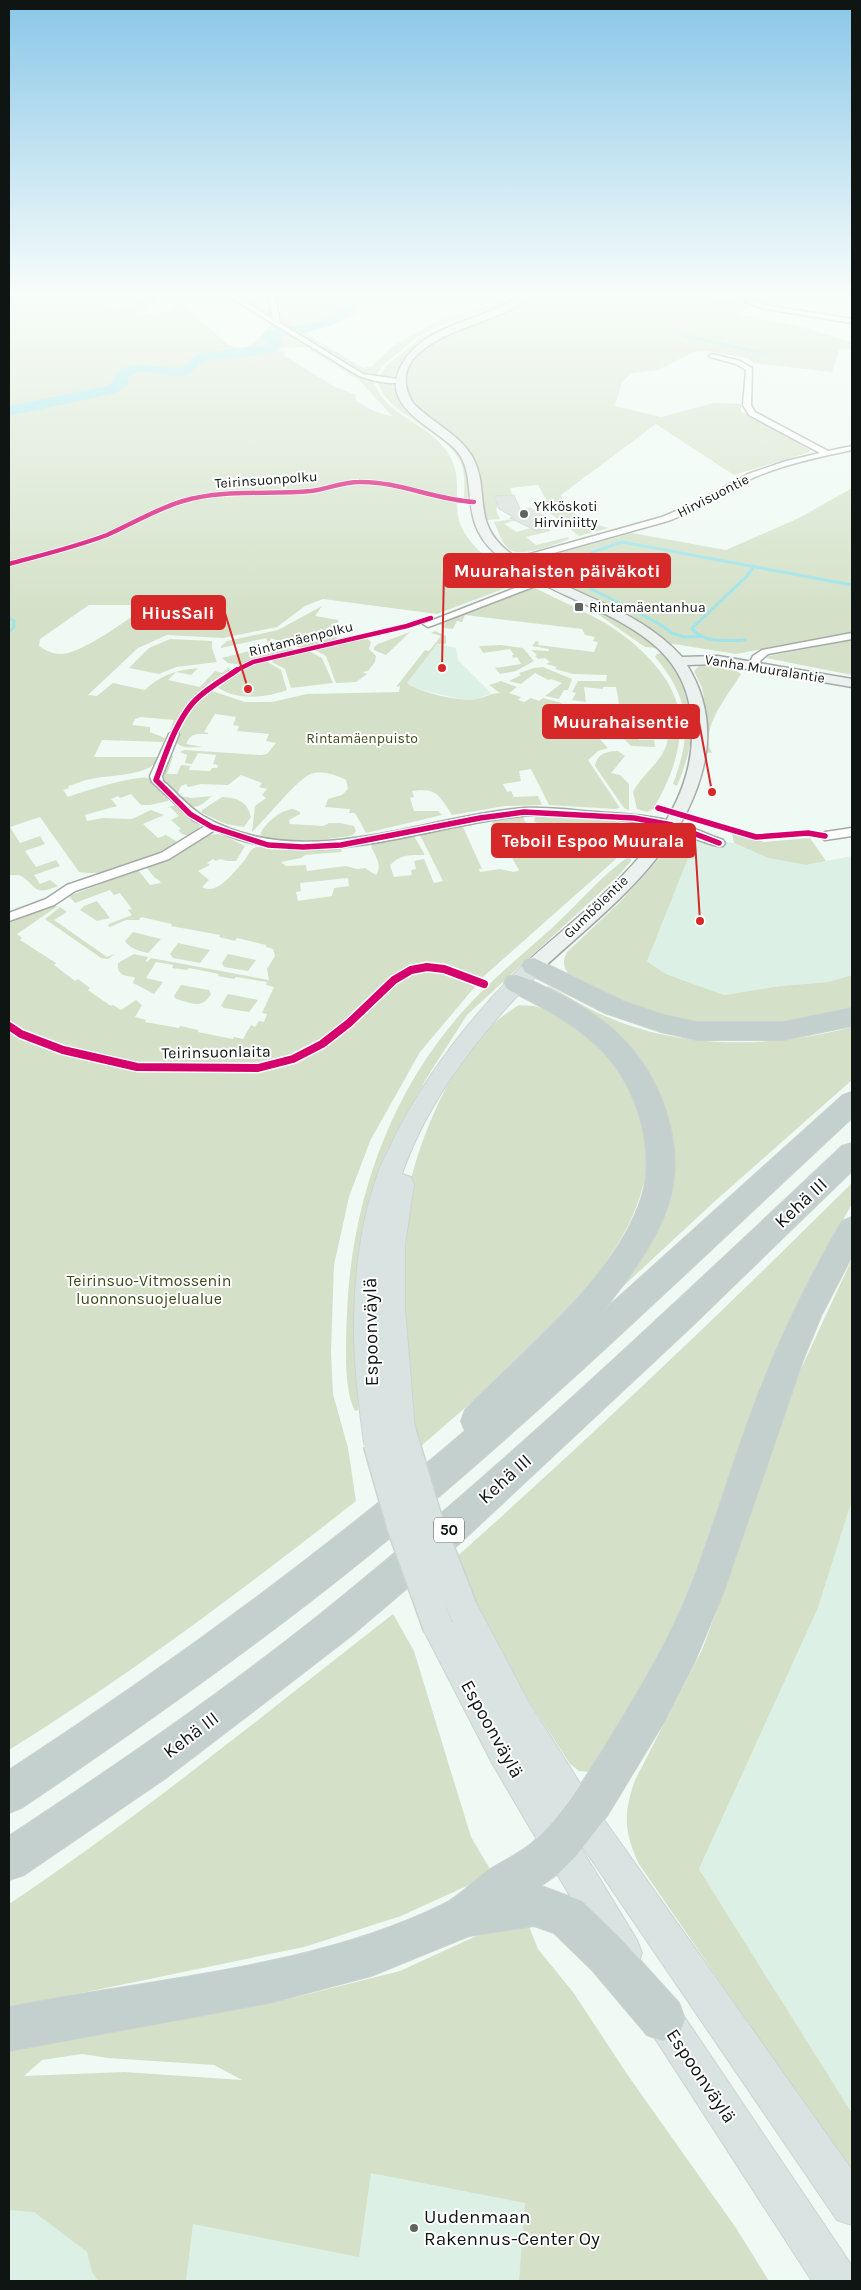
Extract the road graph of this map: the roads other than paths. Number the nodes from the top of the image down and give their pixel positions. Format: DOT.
graph roads {
  1 [pos="406,400"];
  2 [pos="747,400"];
  3 [pos="852,448"];
  4 [pos="826,453"];
  5 [pos="515,561"];
  6 [pos="543,580"];
  7 [pos="428,624"];
  8 [pos="852,636"];
  9 [pos="677,661"];
  10 [pos="753,666"];
  11 [pos="852,683"];
  12 [pos="174,734"];
  13 [pos="672,825"];
  14 [pos="212,827"];
  15 [pos="852,832"];
  16 [pos="825,836"];
  17 [pos="718,843"];
  18 [pos="9,917"];
  19 [pos="525,975"];
  20 [pos="852,1017"];
  21 [pos="852,1102"];
  22 [pos="852,1154"];
  23 [pos="852,1229"];
  24 [pos="410,1500"];
  25 [pos="9,1793"];
  26 [pos="571,1832"];
  27 [pos="9,1860"];
  28 [pos="466,1915"];
  29 [pos="663,2019"];
  30 [pos="9,2029"];
  31 [pos="852,2205"];
  32 [pos="837,2281"];
  1 -- 5 [label="main road, Gumbölentie"];
  2 -- 4 [label="street"];
  3 -- 4 [label="street, Hirvisuontie"];
  4 -- 5 [label="street, Hirvisuontie"];
  5 -- 6 [label="main road, Gumbölentie"];
  6 -- 7 [label="street"];
  6 -- 9 [label="main road, Gumbölentie"];
  8 -- 10 [label="street"];
  9 -- 10 [label="main road, Vanha Muuralantie"];
  9 -- 13 [label="main road, Gumbölentie"];
  10 -- 11 [label="main road, Vanha Muuralantie"];
  12 -- 14 [label="street"];
  13 -- 14 [label="street"];
  13 -- 17 [label="street"];
  13 -- 19 [label="main road, Gumbölentie"];
  14 -- 18 [label="street"];
  15 -- 16 [label="street"];
  19 -- 20 [label="highway"];
  19 -- 24 [label="highway"];
  19 -- 26 [label="main road, Espoonväylä, bridge"];
  21 -- 24 [label="highway"];
  22 -- 27 [label="highway, Kehä III / 50"];
  23 -- 26 [label="highway"];
  24 -- 25 [label="highway"];
  26 -- 28 [label="highway"];
  26 -- 29 [label="main road, Espoonväylä"];
  26 -- 31 [label="main road, Espoonväylä"];
  28 -- 29 [label="highway"];
  28 -- 30 [label="highway"];
  29 -- 32 [label="main road, Espoonväylä"];
}
